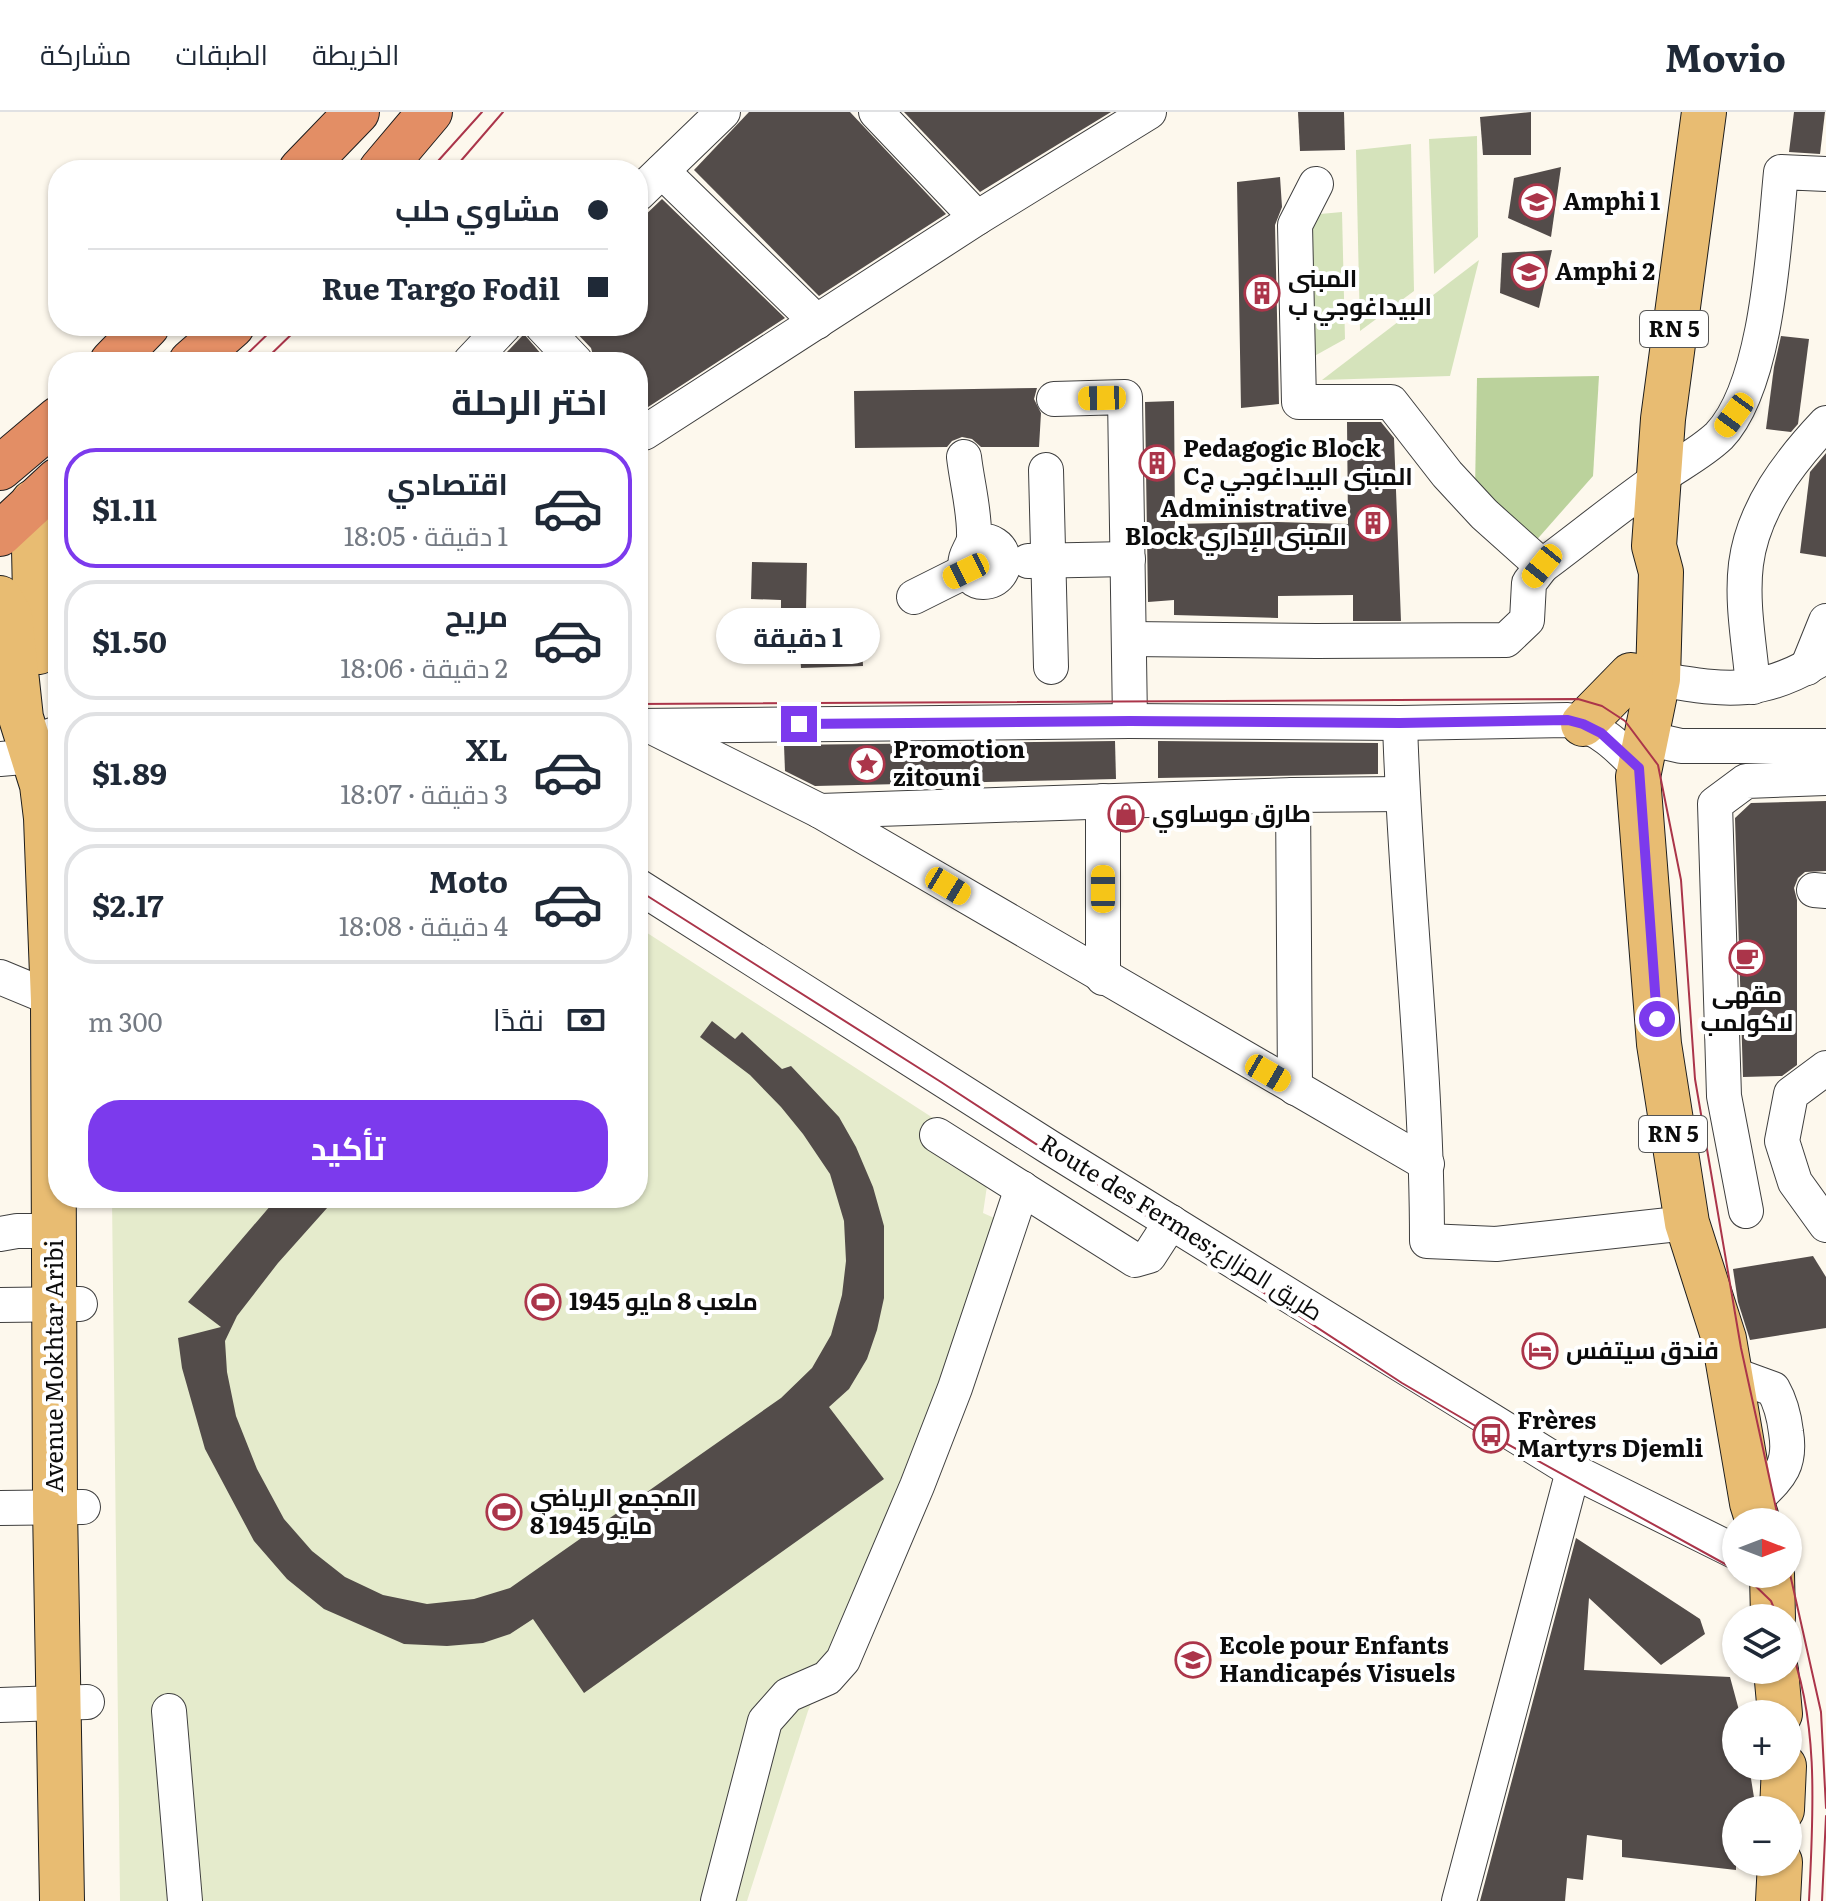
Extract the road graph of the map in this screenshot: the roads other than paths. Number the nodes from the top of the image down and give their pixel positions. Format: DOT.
graph roads {
  1 [pos="357,112"];
  2 [pos="430,112"];
  3 [pos="723,112"];
  4 [pos="876,112"];
  5 [pos="1704,112"];
  6 [pos="1143,113"];
  7 [pos="311,160"];
  8 [pos="389,160"];
  9 [pos="662,171"];
  10 [pos="1826,174"];
  11 [pos="648,184"];
  12 [pos="1316,184"];
  13 [pos="977,218"];
  14 [pos="817,322"];
  15 [pos="137,336"];
  16 [pos="221,336"];
  17 [pos="495,336"];
  18 [pos="551,336"];
  19 [pos="122,352"];
  20 [pos="202,352"];
  21 [pos="479,352"];
  22 [pos="567,352"];
  23 [pos="1054,399"];
  24 [pos="1826,423"];
  25 [pos="48,427"];
  26 [pos="648,430"];
  27 [pos="964,457"];
  28 [pos="0,468"];
  29 [pos="1046,470"];
  30 [pos="1658,478"];
  31 [pos="45,491"];
  32 [pos="0,534"];
  33 [pos="970,556"];
  34 [pos="1128,559"];
  35 [pos="1048,560"];
  36 [pos="1542,566"];
  37 [pos="914,597"];
  38 [pos="0,598"];
  39 [pos="1826,621"];
  40 [pos="1130,639"];
  41 [pos="1817,662"];
  42 [pos="1051,667"];
  43 [pos="1644,677"];
  44 [pos="1753,687"];
  45 [pos="1130,721"];
  46 [pos="1400,723"];
  47 [pos="1583,724"];
  48 [pos="648,726"];
  49 [pos="648,728"];
  50 [pos="32,739"];
  51 [pos="1826,746"];
  52 [pos="1642,753"];
  53 [pos="1826,778"];
  54 [pos="1402,794"];
  55 [pos="1293,795"];
  56 [pos="1103,801"];
  57 [pos="820,811"];
  58 [pos="48,855"];
  59 [pos="648,892"];
  60 [pos="0,976"];
  61 [pos="1103,978"];
  62 [pos="48,997"];
  63 [pos="1826,1068"];
  64 [pos="1295,1088"];
  65 [pos="937,1135"];
  66 [pos="1427,1164"];
  67 [pos="1022,1188"];
  68 [pos="1746,1211"];
  69 [pos="67,1215"];
  70 [pos="1171,1222"];
  71 [pos="1687,1223"];
  72 [pos="1826,1225"];
  73 [pos="0,1234"];
  74 [pos="67,1304"];
  75 [pos="0,1305"];
  76 [pos="1573,1471"];
  77 [pos="69,1507"];
  78 [pos="0,1508"];
  79 [pos="1754,1508"];
  80 [pos="1722,1545"];
  81 [pos="73,1702"];
  82 [pos="0,1705"];
  83 [pos="169,1711"];
  84 [pos="62,1901"];
  85 [pos="91,1901"];
  86 [pos="185,1901"];
  87 [pos="718,1901"];
  88 [pos="1459,1901"];
  1 -- 7 [label="highway"];
  2 -- 8 [label="highway"];
  3 -- 9 [label="street"];
  4 -- 13 [label="street"];
  5 -- 30 [label="main road, RN 5"];
  6 -- 13 [label="street"];
  9 -- 11 [label="street"];
  9 -- 14 [label="street"];
  10 -- 30 [label="street"];
  12 -- 36 [label="street"];
  13 -- 14 [label="street"];
  14 -- 26 [label="street"];
  15 -- 19 [label="highway"];
  16 -- 20 [label="highway"];
  17 -- 21 [label="street"];
  18 -- 22 [label="street"];
  23 -- 34 [label="street"];
  24 -- 44 [label="street"];
  25 -- 28 [label="highway"];
  27 -- 33 [label="street"];
  29 -- 35 [label="street"];
  30 -- 36 [label="street"];
  30 -- 43 [label="main road, RN 5"];
  31 -- 32 [label="highway"];
  31 -- 50 [label="main road, Avenue Mokhtar Aribi"];
  33 -- 35 [label="street"];
  33 -- 37 [label="street"];
  34 -- 35 [label="street"];
  34 -- 40 [label="street"];
  35 -- 42 [label="street"];
  36 -- 40 [label="street"];
  38 -- 50 [label="main road, Avenue Mokhtar Aribi"];
  39 -- 41 [label="street"];
  40 -- 45 [label="street"];
  41 -- 44 [label="street"];
  43 -- 44 [label="street"];
  43 -- 47 [label="main road"];
  43 -- 52 [label="main road, RN 5"];
  45 -- 46 [label="street"];
  45 -- 48 [label="street"];
  46 -- 47 [label="street"];
  46 -- 54 [label="street"];
  47 -- 52 [label="street"];
  49 -- 57 [label="street"];
  50 -- 58 [label="main road, Avenue Mokhtar Aribi"];
  51 -- 52 [label="street"];
  52 -- 71 [label="main road, RN 5"];
  53 -- 68 [label="street"];
  54 -- 55 [label="street"];
  54 -- 66 [label="street"];
  55 -- 56 [label="street"];
  55 -- 64 [label="street"];
  56 -- 57 [label="street"];
  56 -- 61 [label="street"];
  57 -- 61 [label="street"];
  59 -- 70 [label="street, Route des Fermes;طريق المزارع"];
  60 -- 62 [label="street"];
  61 -- 64 [label="street"];
  63 -- 72 [label="street"];
  64 -- 66 [label="street"];
  65 -- 67 [label="street"];
  66 -- 71 [label="street"];
  67 -- 70 [label="street"];
  67 -- 87 [label="street"];
  69 -- 73 [label="street"];
  69 -- 74 [label="main road, Avenue Mokhtar Aribi"];
  70 -- 76 [label="street, Route des Fermes;طريق المزارع"];
  71 -- 79 [label="main road, RN 5"];
  74 -- 75 [label="street"];
  74 -- 77 [label="main road, Avenue Mokhtar Aribi"];
  76 -- 80 [label="street, Route des Fermes;طريق المزارع"];
  76 -- 88 [label="street"];
  77 -- 78 [label="street"];
  77 -- 81 [label="main road, Avenue Mokhtar Aribi"];
  81 -- 82 [label="street"];
  81 -- 84 [label="main road, Avenue Mokhtar Aribi"];
  81 -- 85 [label="main road, Avenue Mokhtar Aribi"];
  83 -- 86 [label="street"];
}
